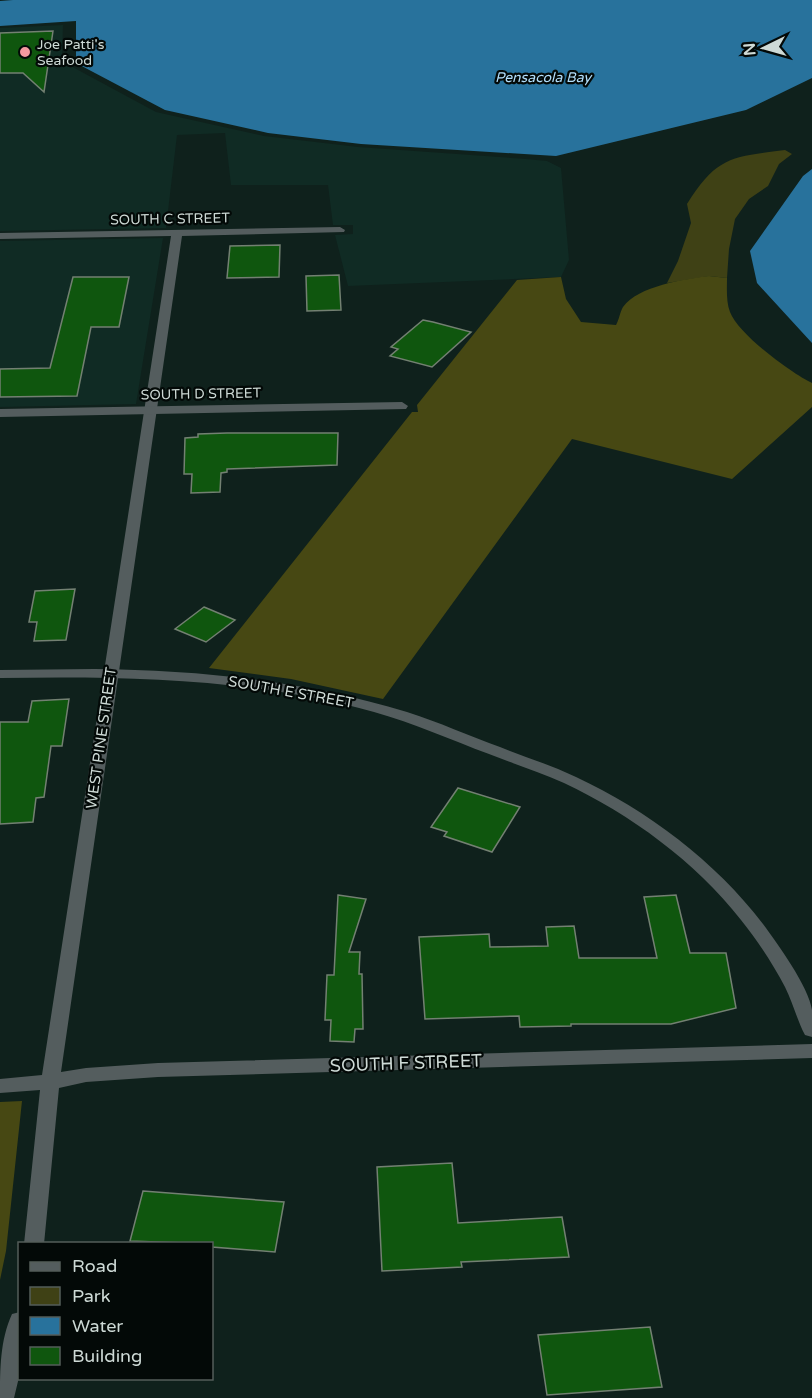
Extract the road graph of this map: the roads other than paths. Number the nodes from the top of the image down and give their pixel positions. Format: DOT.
graph roads {
  1 [pos="340,230"];
  2 [pos="177,233"];
  3 [pos="0,236"];
  4 [pos="402,406"];
  5 [pos="150,411"];
  6 [pos="0,413"];
  7 [pos="111,672"];
  8 [pos="0,674"];
  9 [pos="812,1030"];
  10 [pos="812,1052"];
  11 [pos="50,1082"];
  12 [pos="0,1086"];
  13 [pos="34,1242"];
  14 [pos="18,1330"];
  15 [pos="3,1398"];
  1 -- 2 [label="street, SOUTH C STREET"];
  2 -- 3 [label="street, SOUTH C STREET"];
  2 -- 5 [label="street, WEST PINE STREET"];
  4 -- 5 [label="street, SOUTH D STREET"];
  5 -- 6 [label="street, SOUTH D STREET"];
  5 -- 7 [label="street, WEST PINE STREET"];
  7 -- 8 [label="street, SOUTH E STREET"];
  7 -- 9 [label="street, SOUTH E STREET"];
  7 -- 11 [label="street, WEST PINE STREET"];
  10 -- 11 [label="street, SOUTH F STREET"];
  11 -- 12 [label="street, SOUTH F STREET"];
  11 -- 13 [label="street, WEST PINE STREET"];
  14 -- 15 [label="street"];
}
